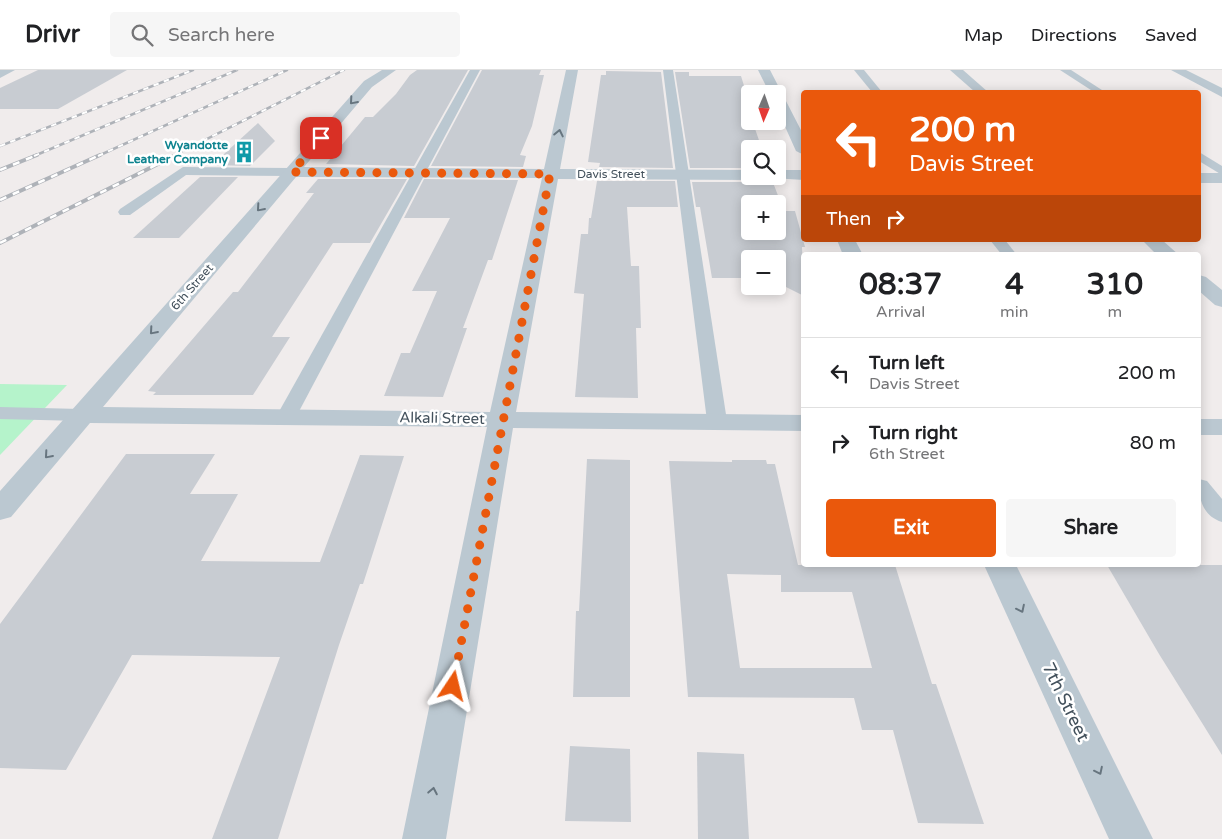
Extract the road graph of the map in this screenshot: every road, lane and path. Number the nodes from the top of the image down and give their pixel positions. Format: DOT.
graph roads {
  1 [pos="9,70"];
  2 [pos="390,70"];
  3 [pos="475,70"];
  4 [pos="572,70"];
  5 [pos="668,70"];
  6 [pos="764,70"];
  7 [pos="859,70"];
  8 [pos="956,70"];
  9 [pos="1065,70"];
  10 [pos="1178,70"];
  11 [pos="0,74"];
  12 [pos="772,85"];
  13 [pos="875,90"];
  14 [pos="980,90"];
  15 [pos="1097,90"];
  16 [pos="1222,93"];
  17 [pos="786,114"];
  18 [pos="801,145"];
  19 [pos="1201,157"];
  20 [pos="1222,171"];
  21 [pos="292,172"];
  22 [pos="420,172"];
  23 [pos="550,174"];
  24 [pos="681,174"];
  25 [pos="741,175"];
  26 [pos="786,175"];
  27 [pos="801,175"];
  28 [pos="1201,178"];
  29 [pos="1222,178"];
  30 [pos="125,212"];
  31 [pos="999,242"];
  32 [pos="1153,242"];
  33 [pos="1007,252"];
  34 [pos="1165,252"];
  35 [pos="1201,283"];
  36 [pos="1222,301"];
  37 [pos="0,413"];
  38 [pos="81,415"];
  39 [pos="286,417"];
  40 [pos="502,419"];
  41 [pos="716,421"];
  42 [pos="801,422"];
  43 [pos="1201,427"];
  44 [pos="1222,427"];
  45 [pos="1201,488"];
  46 [pos="0,510"];
  47 [pos="1222,514"];
  48 [pos="1001,567"];
  49 [pos="424,839"];
  50 [pos="1131,839"];
  1 -- 11 [label="street"];
  2 -- 21 [label="street, 6th Street, one-way"];
  3 -- 22 [label="lane"];
  23 -- 4 [label="street, one-way"];
  5 -- 24 [label="lane"];
  6 -- 12 [label="street"];
  7 -- 13 [label="lane"];
  8 -- 14 [label="street"];
  9 -- 15 [label="lane"];
  10 -- 16 [label="street"];
  17 -- 18 [label="street"];
  19 -- 20 [label="lane"];
  21 -- 22 [label="street, Davis Street"];
  21 -- 30 [label="lane"];
  21 -- 38 [label="street, 6th Street, one-way"];
  22 -- 23 [label="street, Davis Street"];
  22 -- 39 [label="lane"];
  23 -- 24 [label="street, Davis Street"];
  23 -- 40 [label="street"];
  24 -- 25 [label="street, Davis Street"];
  24 -- 41 [label="lane"];
  26 -- 27 [label="street"];
  28 -- 29 [label="street"];
  31 -- 33 [label="lane"];
  32 -- 34 [label="street"];
  35 -- 36 [label="street"];
  37 -- 38 [label="lane"];
  38 -- 39 [label="street, Alkali Street"];
  38 -- 46 [label="street, 6th Street, one-way"];
  39 -- 40 [label="street, Alkali Street"];
  40 -- 41 [label="street, Alkali Street"];
  49 -- 40 [label="street, one-way"];
  41 -- 42 [label="street, Alkali Street"];
  43 -- 44 [label="street"];
  45 -- 47 [label="lane"];
  48 -- 50 [label="street, 7th Street, one-way"];
}
